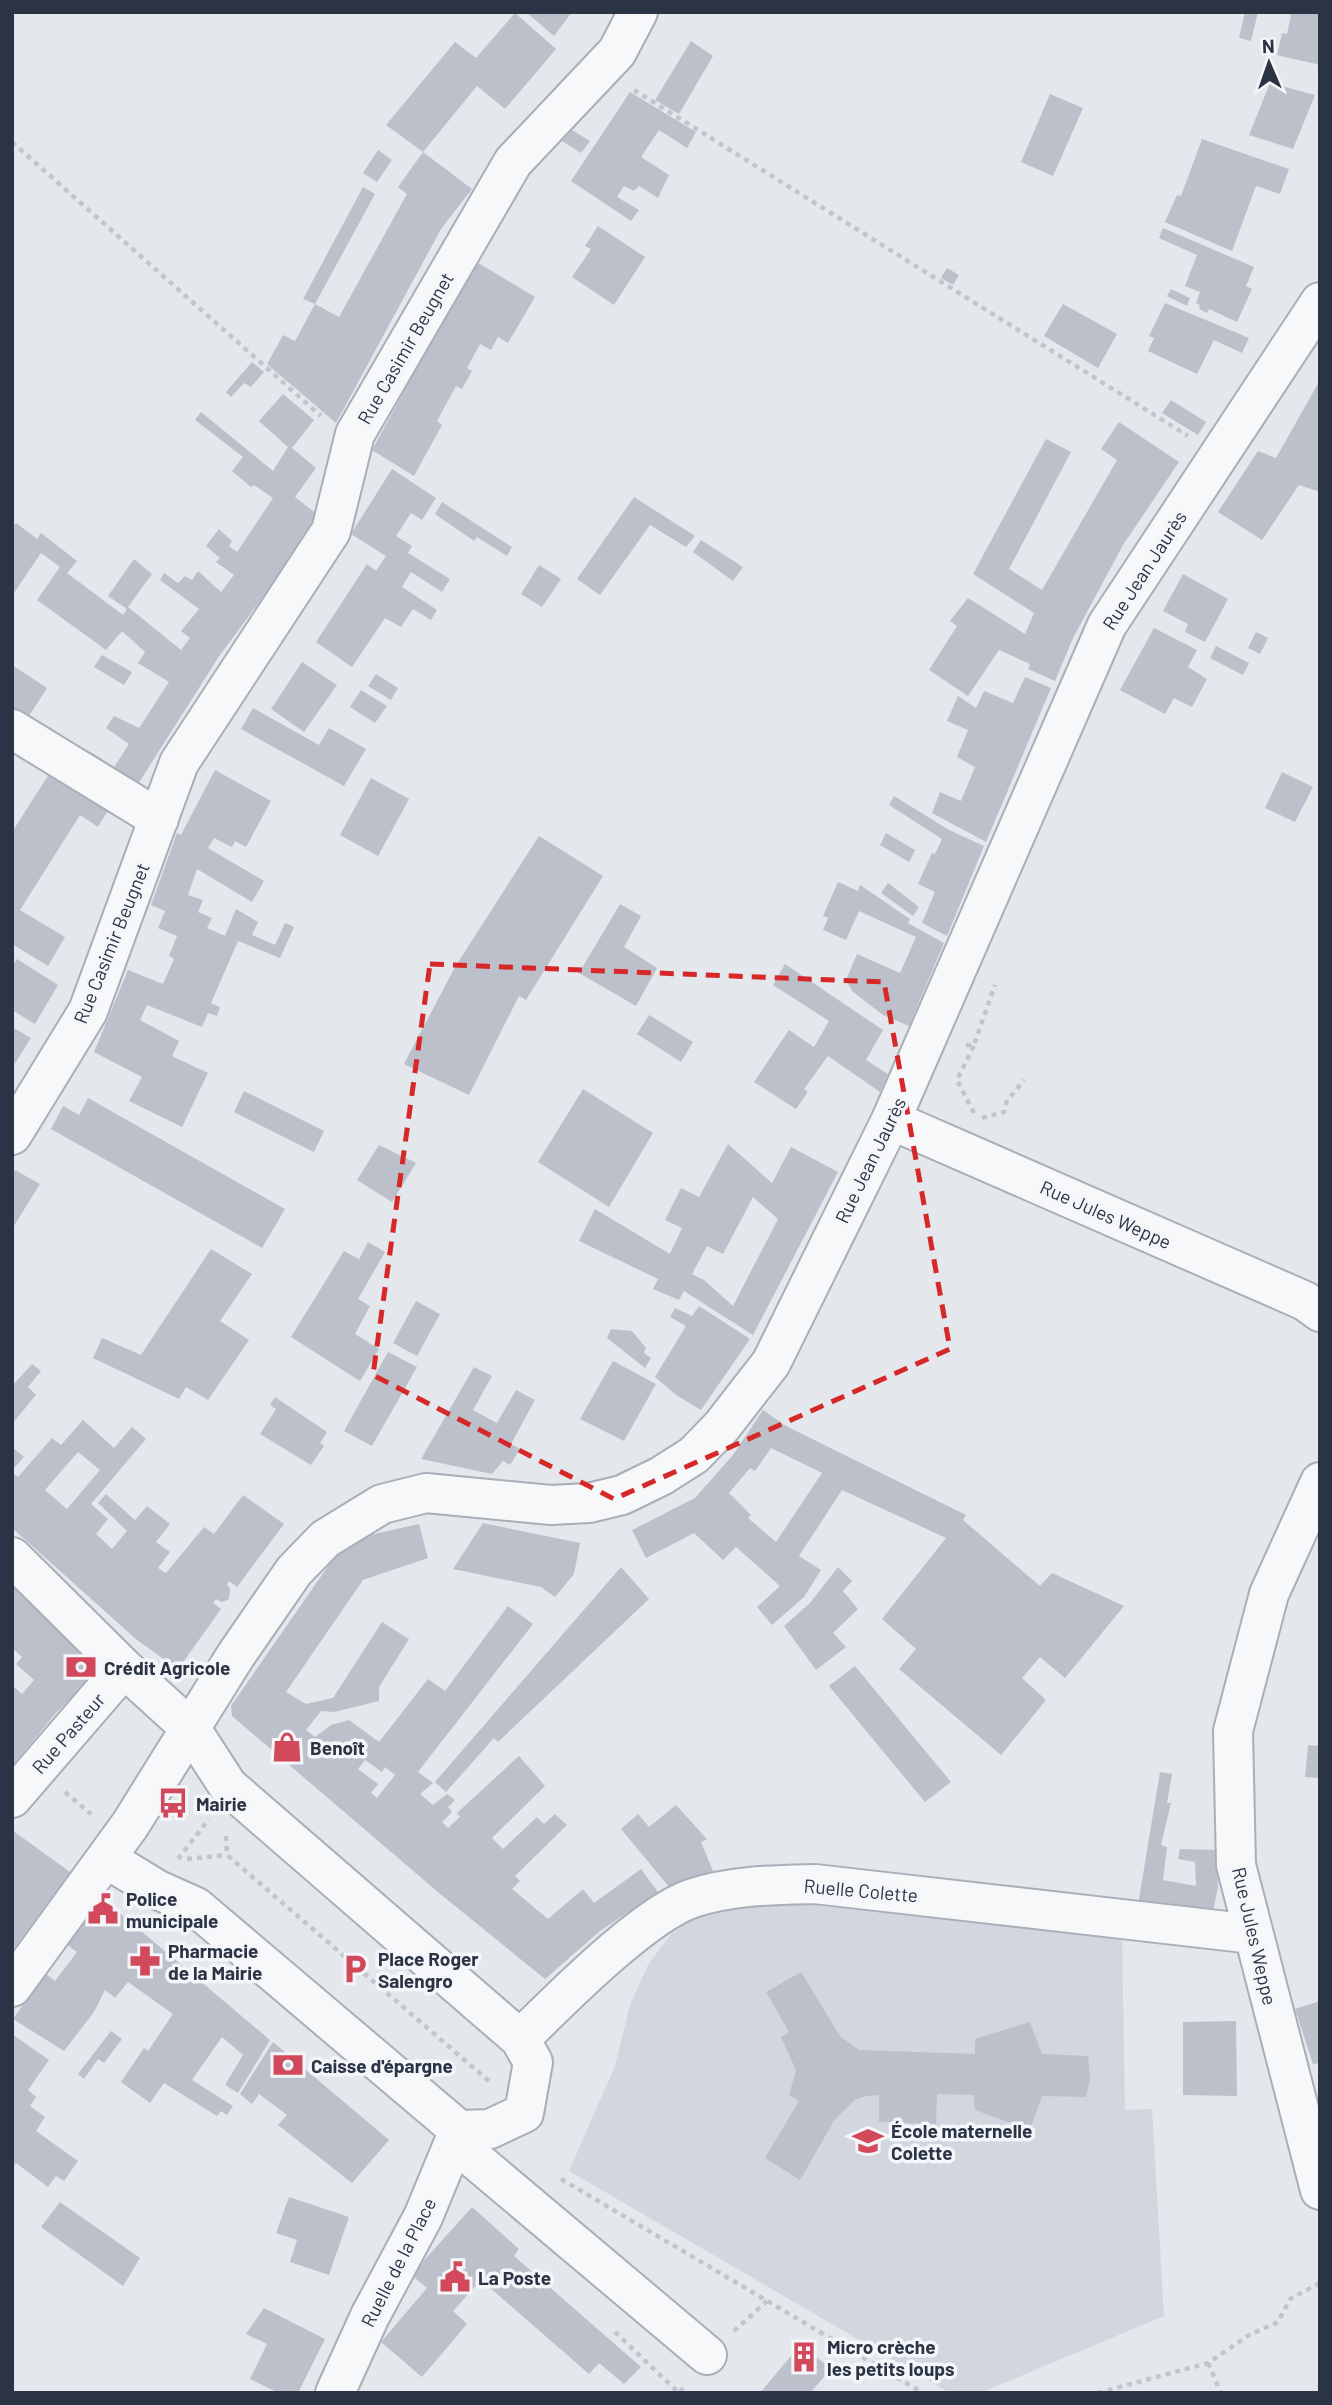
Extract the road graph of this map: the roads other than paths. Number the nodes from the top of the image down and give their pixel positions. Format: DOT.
graph roads {
  1 [pos="638,12"];
  2 [pos="1320,302"];
  3 [pos="12,729"];
  4 [pos="159,820"];
  5 [pos="891,1120"];
  6 [pos="12,1135"];
  7 [pos="1320,1312"];
  8 [pos="1320,1482"];
  9 [pos="12,1557"];
  10 [pos="124,1668"];
  11 [pos="191,1730"];
  12 [pos="12,1798"];
  13 [pos="107,1858"];
  14 [pos="1252,1934"];
  15 [pos="12,1987"];
  16 [pos="520,2039"];
  17 [pos="456,2136"];
  18 [pos="1320,2190"];
  19 [pos="707,2355"];
  20 [pos="335,2393"];
  1 -- 4 [label="street, Rue Casimir Beugnet"];
  2 -- 5 [label="street, Rue Jean Jaurès"];
  3 -- 4 [label="street"];
  4 -- 6 [label="street, Rue Casimir Beugnet"];
  5 -- 7 [label="street, Rue Jules Weppe"];
  5 -- 11 [label="street, Rue Jean Jaurès"];
  8 -- 14 [label="street, Rue Jules Weppe"];
  9 -- 10 [label="street"];
  10 -- 11 [label="street"];
  10 -- 12 [label="street, Rue Pasteur"];
  11 -- 13 [label="street"];
  11 -- 16 [label="street"];
  13 -- 15 [label="street"];
  13 -- 17 [label="street"];
  14 -- 16 [label="street, Ruelle Colette"];
  14 -- 18 [label="street, Rue Jules Weppe"];
  16 -- 17 [label="street"];
  17 -- 19 [label="street"];
  17 -- 20 [label="street, Ruelle de la Place"];
}
